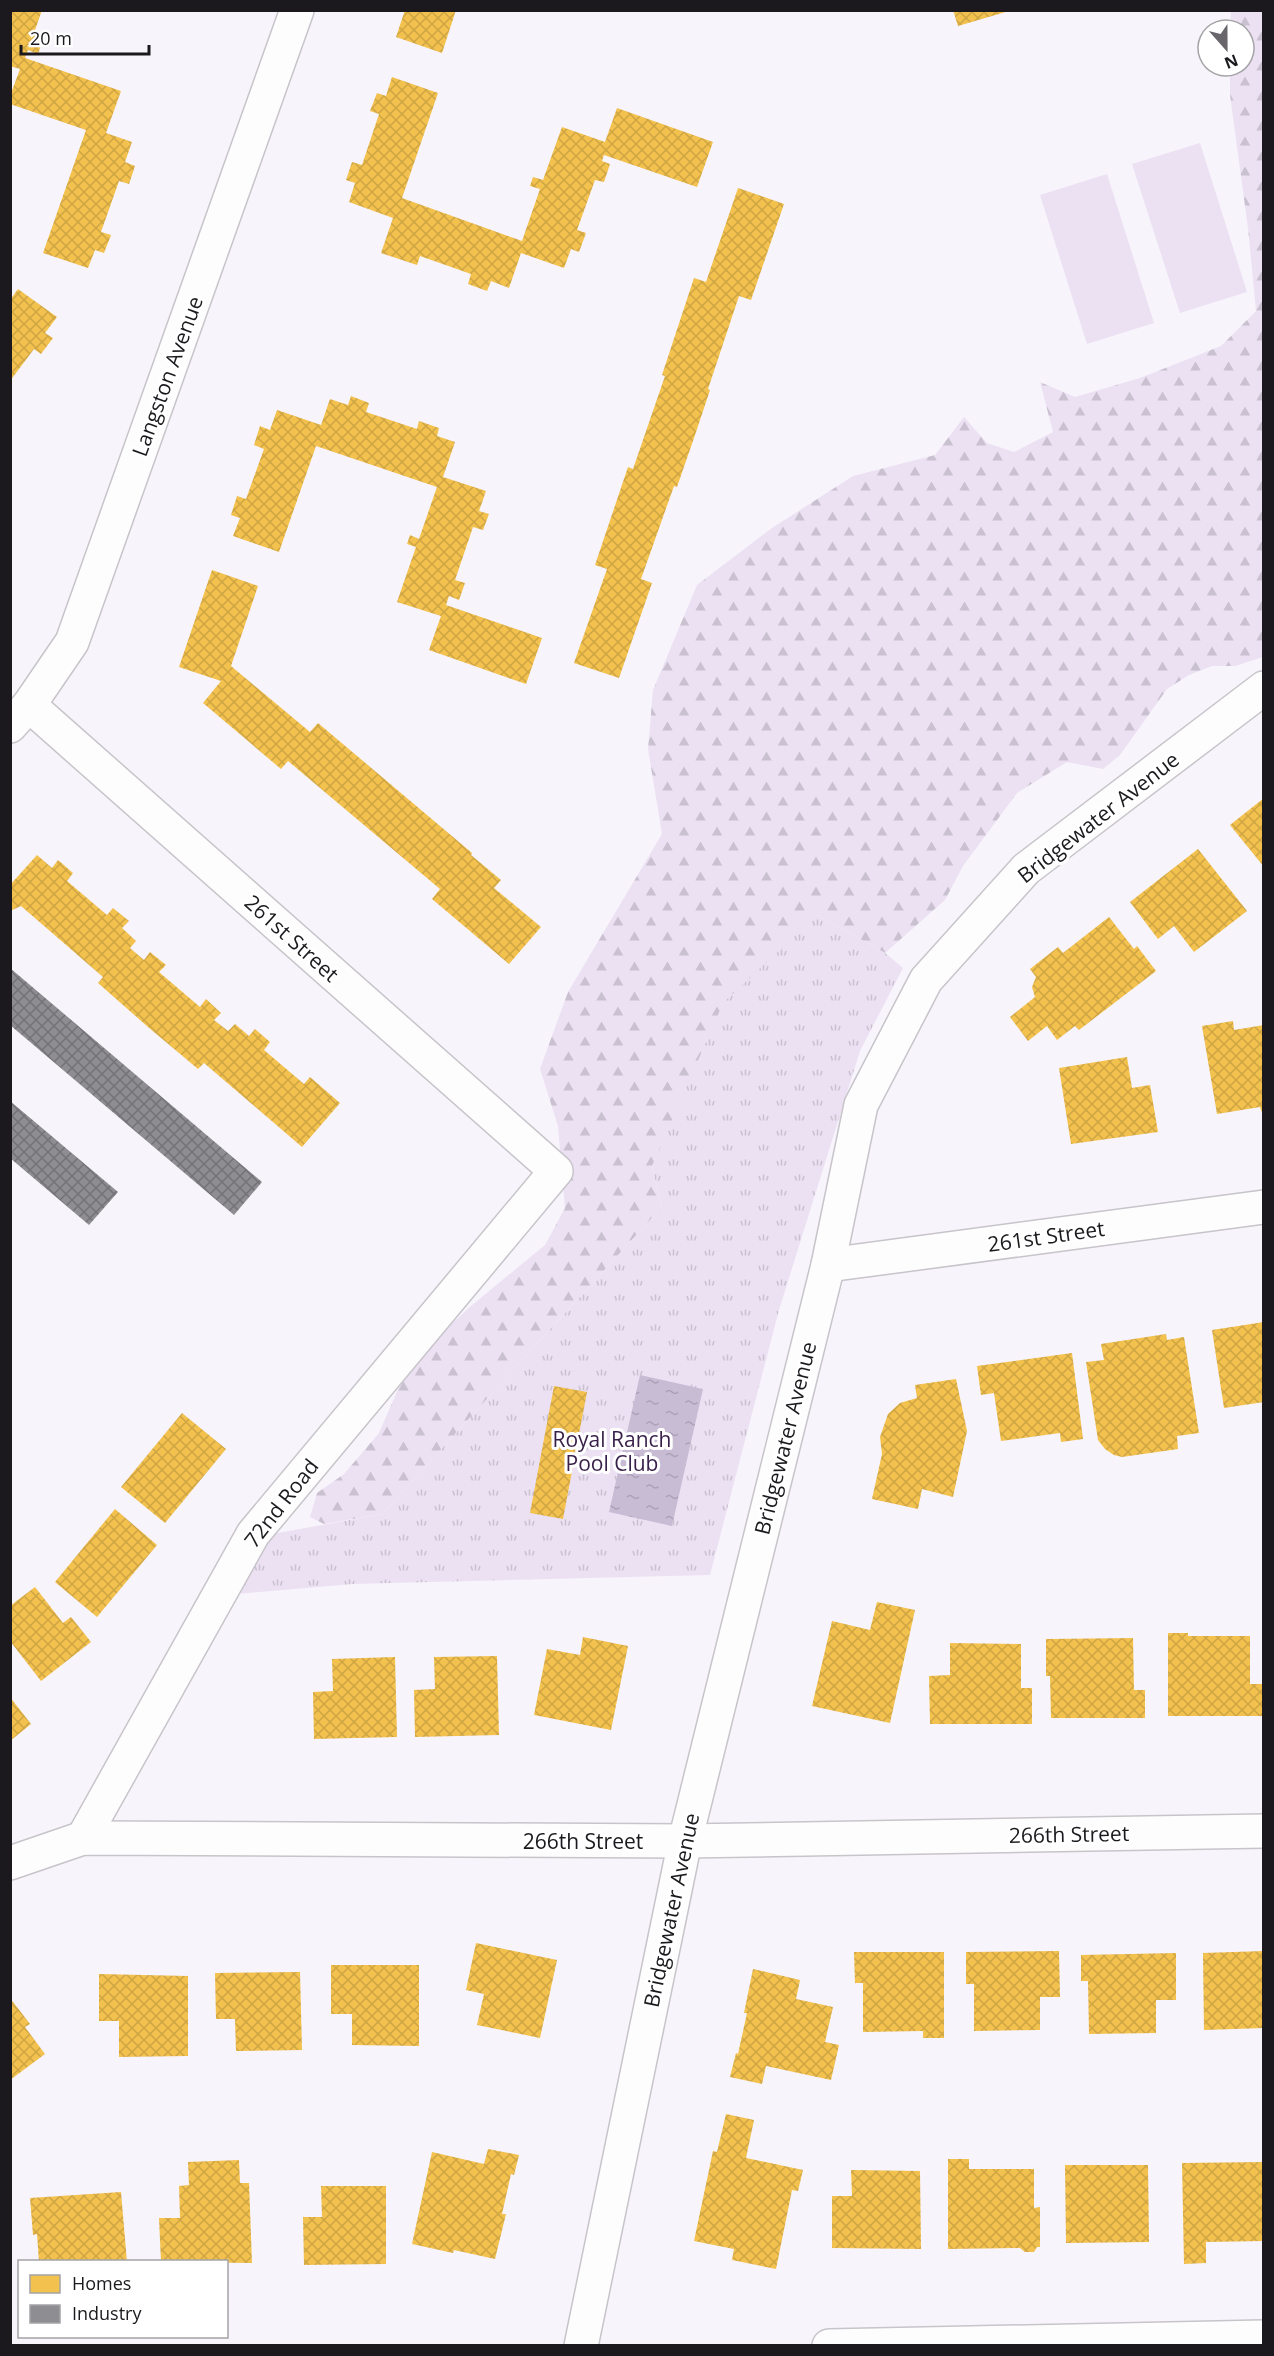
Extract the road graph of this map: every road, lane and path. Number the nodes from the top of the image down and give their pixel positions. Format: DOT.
graph roads {
  1 [pos="297,10"];
  2 [pos="1263,688"];
  3 [pos="20,716"];
  4 [pos="556,1171"];
  5 [pos="1263,1207"];
  6 [pos="828,1265"];
  7 [pos="1263,1831"];
  8 [pos="83,1838"];
  9 [pos="685,1841"];
  10 [pos="10,1863"];
  11 [pos="1263,2337"];
  12 [pos="581,2346"];
  13 [pos="829,2346"];
  1 -- 3 [label="street, Langston Avenue"];
  2 -- 6 [label="street, Bridgewater Avenue"];
  3 -- 4 [label="street, 261st Street"];
  4 -- 8 [label="street, 72nd Road"];
  5 -- 6 [label="street, 261st Street"];
  6 -- 9 [label="street, Bridgewater Avenue"];
  7 -- 9 [label="street, 266th Street"];
  8 -- 9 [label="street, 266th Street"];
  8 -- 10 [label="street"];
  9 -- 12 [label="street, Bridgewater Avenue"];
  11 -- 13 [label="street"];
}
